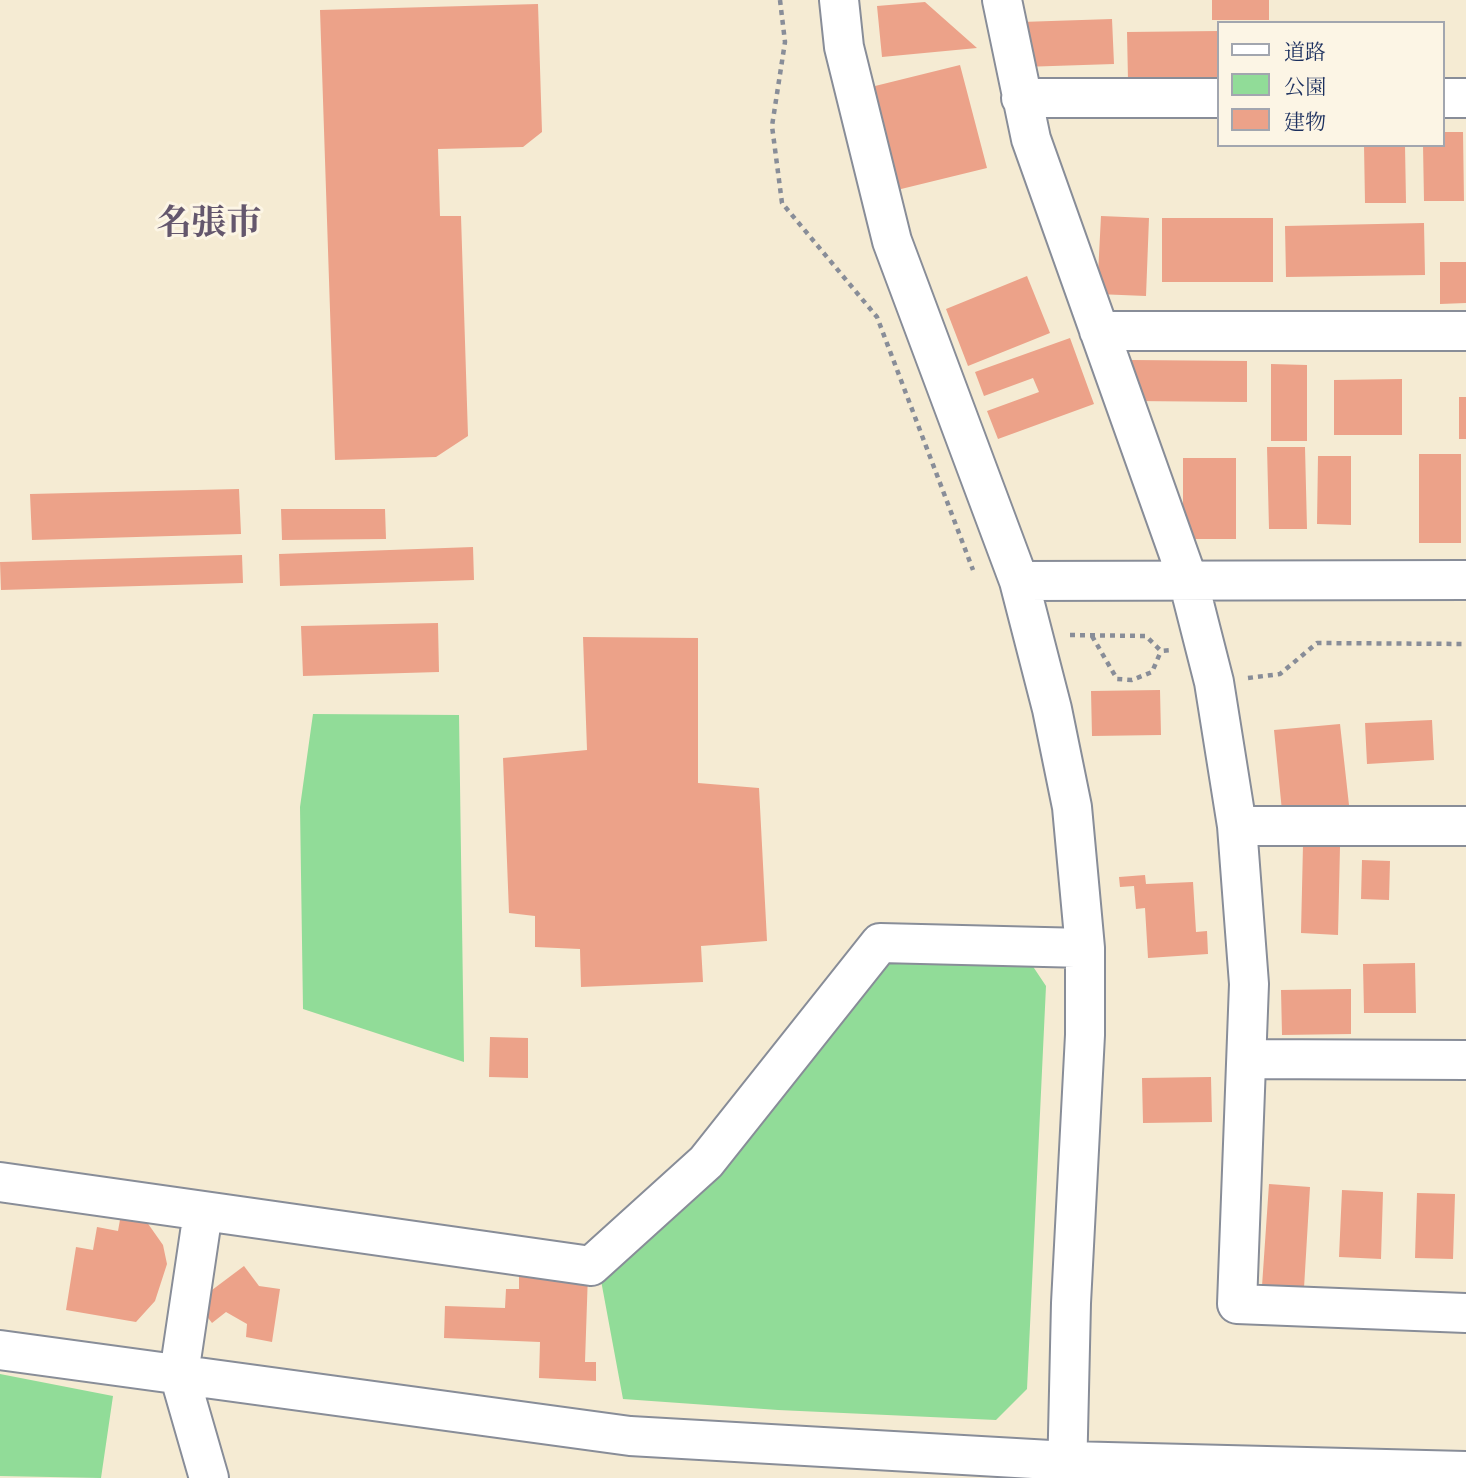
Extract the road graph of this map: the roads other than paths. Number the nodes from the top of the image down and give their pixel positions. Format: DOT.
graph roads {
  1 [pos="839,0"];
  2 [pos="1002,0"];
  3 [pos="1021,98"];
  4 [pos="1218,98"];
  5 [pos="1445,98"];
  6 [pos="1466,98"];
  7 [pos="1099,331"];
  8 [pos="1466,331"];
  9 [pos="1188,580"];
  10 [pos="1466,580"];
  11 [pos="1019,581"];
  12 [pos="1237,826"];
  13 [pos="1466,826"];
  14 [pos="1085,948"];
  15 [pos="1247,1059"];
  16 [pos="1466,1060"];
  17 [pos="0,1182"];
  18 [pos="203,1212"];
  19 [pos="1466,1313"];
  20 [pos="0,1350"];
  21 [pos="179,1374"];
  22 [pos="811,1463"];
  23 [pos="1067,1469"];
  24 [pos="1466,1471"];
  25 [pos="209,1478"];
  1 -- 11 [label="street"];
  2 -- 3 [label="street"];
  3 -- 4 [label="street"];
  3 -- 7 [label="street"];
  5 -- 6 [label="street"];
  7 -- 8 [label="street"];
  7 -- 9 [label="street"];
  9 -- 10 [label="street"];
  9 -- 11 [label="street"];
  9 -- 12 [label="street"];
  11 -- 14 [label="street"];
  12 -- 13 [label="street"];
  12 -- 15 [label="street"];
  14 -- 18 [label="street"];
  14 -- 23 [label="street"];
  15 -- 16 [label="street"];
  15 -- 19 [label="street"];
  17 -- 18 [label="street"];
  18 -- 21 [label="street"];
  20 -- 21 [label="street"];
  21 -- 22 [label="street"];
  21 -- 25 [label="street"];
  22 -- 23 [label="street"];
  23 -- 24 [label="street"];
}
